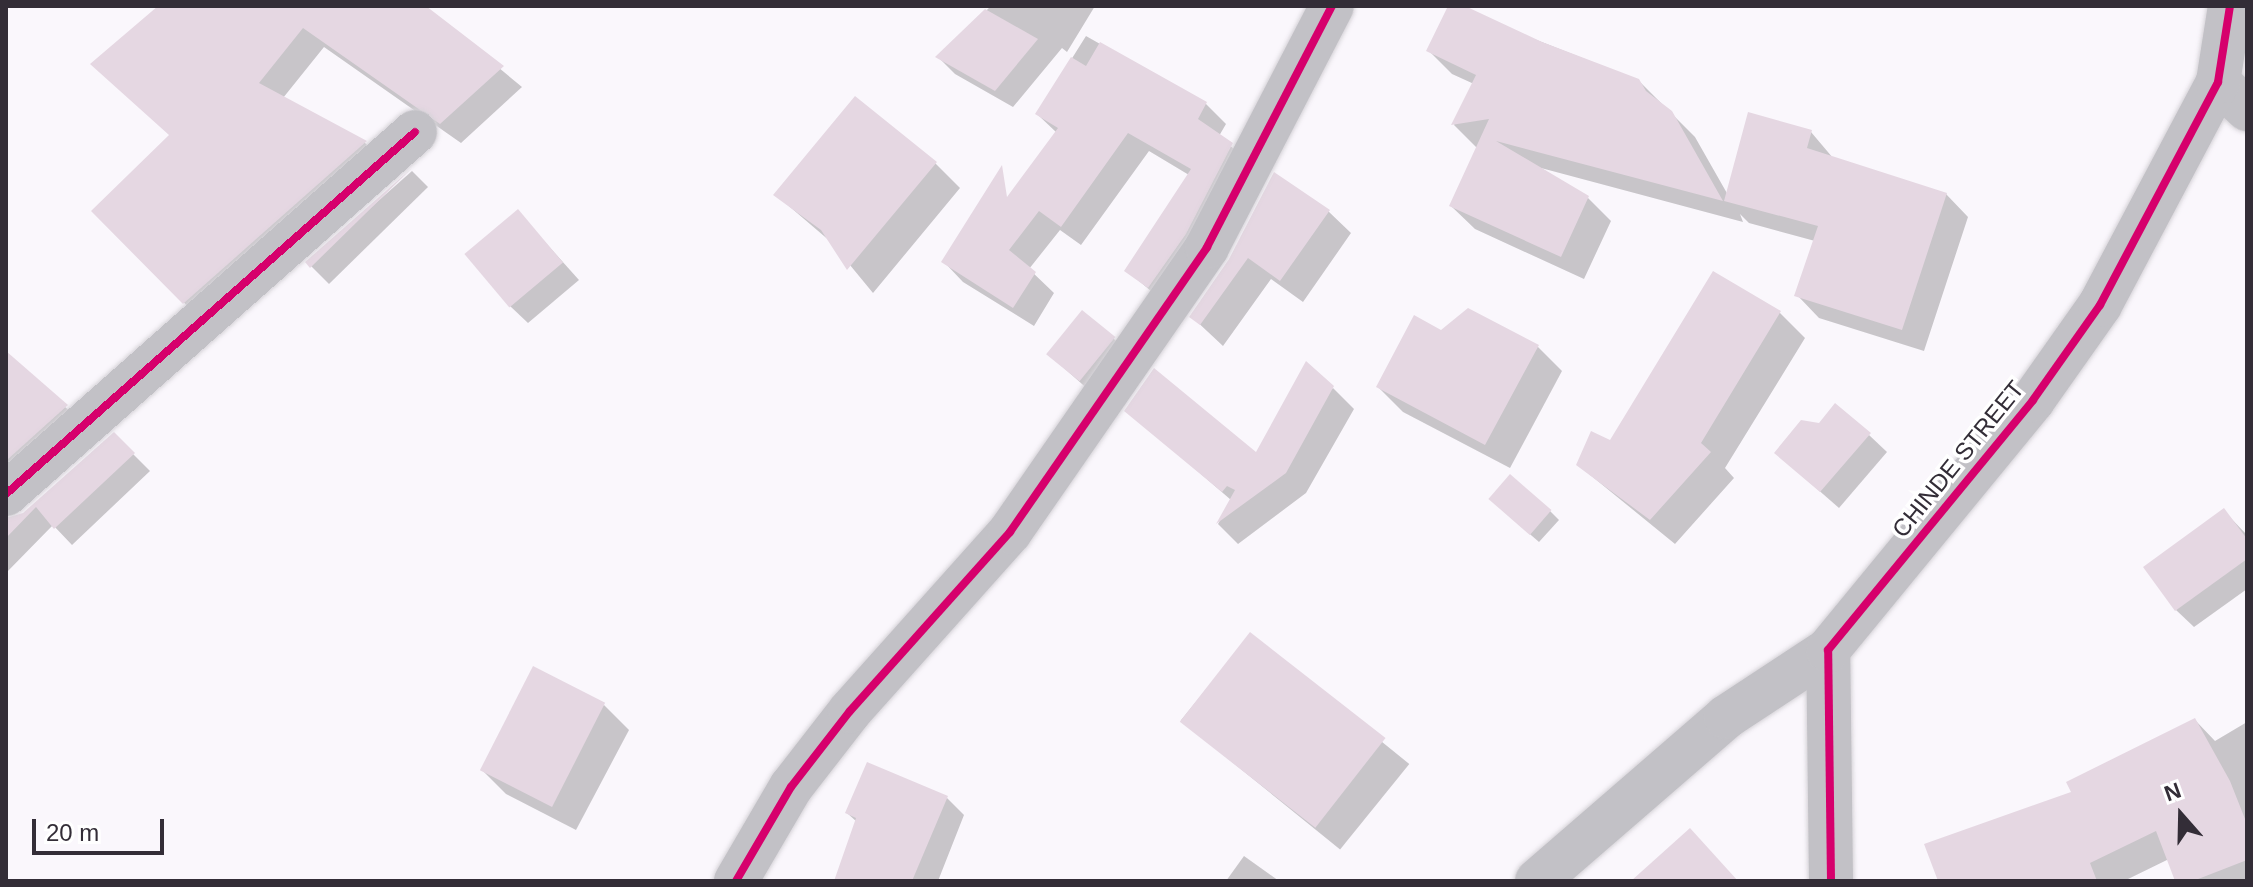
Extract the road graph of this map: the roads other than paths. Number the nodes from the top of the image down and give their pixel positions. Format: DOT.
graph roads {
  1 [pos="1332,6"];
  2 [pos="2230,6"];
  3 [pos="2232,96"];
  4 [pos="415,132"];
  5 [pos="6,494"];
  6 [pos="1828,650"];
  7 [pos="736,881"];
  8 [pos="1537,881"];
  9 [pos="1831,881"];
  1 -- 7 [label="street"];
  2 -- 3 [label="street, CHINDE STREET"];
  3 -- 6 [label="street, CHINDE STREET"];
  4 -- 5 [label="street"];
  6 -- 8 [label="street, CHINDE STREET"];
  6 -- 9 [label="street"];
}
